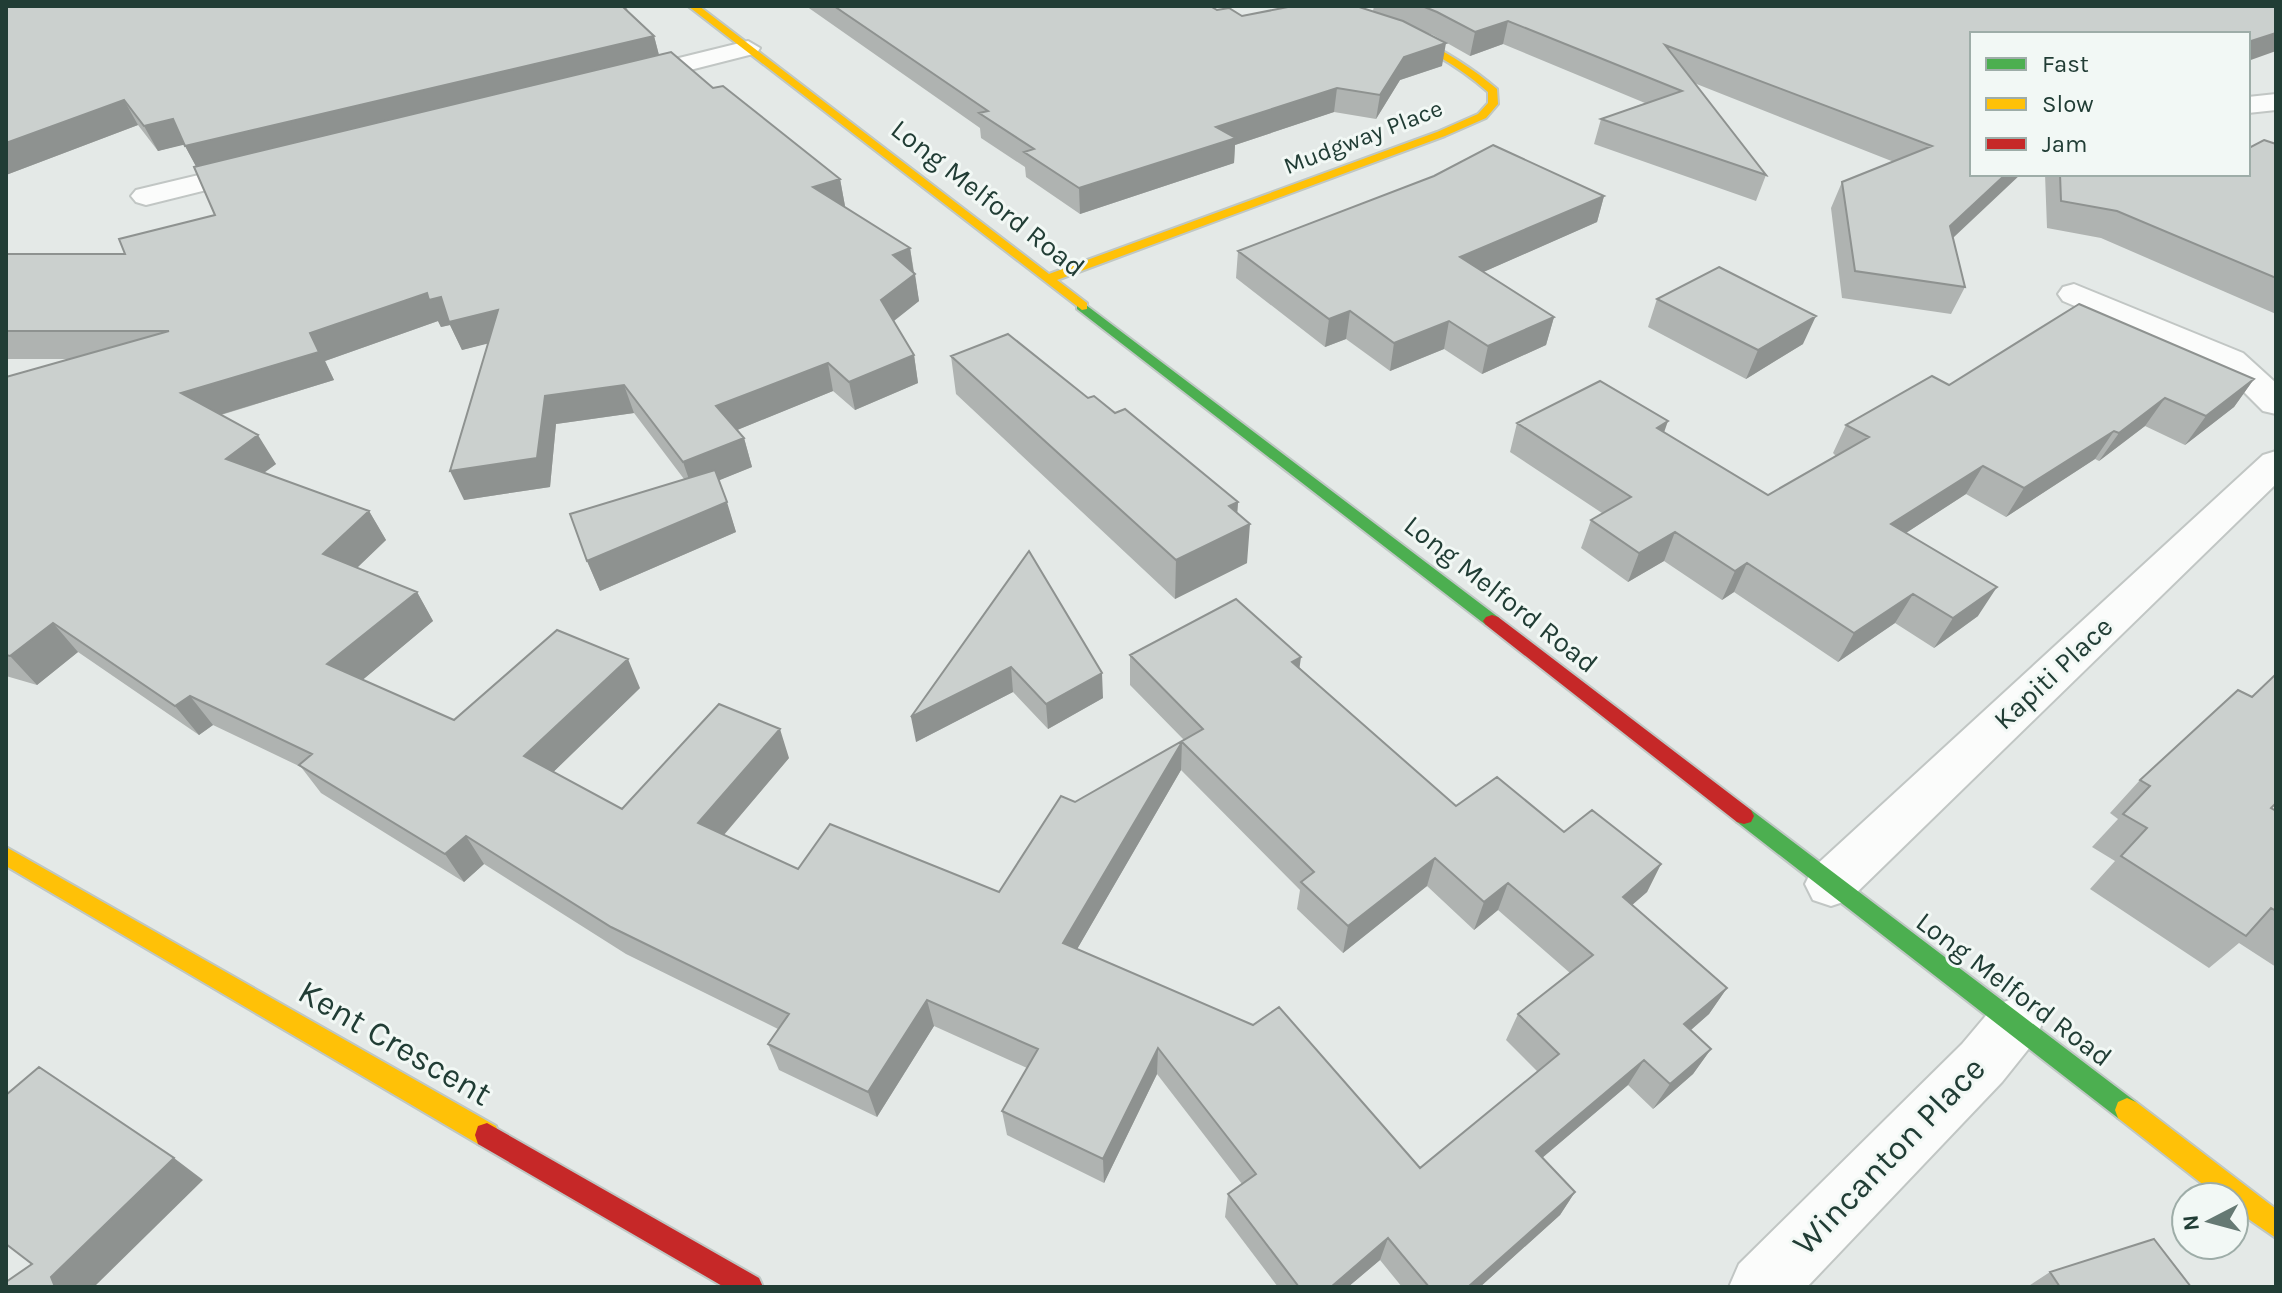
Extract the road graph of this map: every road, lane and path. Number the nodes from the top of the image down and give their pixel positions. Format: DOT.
graph roads {
  1 [pos="693,6"];
  2 [pos="1318,6"];
  3 [pos="748,48"];
  4 [pos="602,84"];
  5 [pos="2276,102"];
  6 [pos="2250,105"];
  7 [pos="283,162"];
  8 [pos="146,196"];
  9 [pos="1048,279"];
  10 [pos="2074,294"];
  11 [pos="2276,403"];
  12 [pos="2276,463"];
  13 [pos="6,856"];
  14 [pos="1831,884"];
  15 [pos="2014,1024"];
  16 [pos="2276,1225"];
  17 [pos="750,1287"];
  18 [pos="1762,1287"];
  1 -- 3 [label="street, Long Melford Road"];
  2 -- 9 [label="street, Mudgway Place"];
  3 -- 4 [label="street"];
  3 -- 9 [label="street, Long Melford Road"];
  5 -- 6 [label="street"];
  7 -- 8 [label="street"];
  9 -- 14 [label="street, Long Melford Road"];
  10 -- 11 [label="street"];
  12 -- 14 [label="street, Kapiti Place"];
  13 -- 17 [label="street, Kent Crescent"];
  14 -- 15 [label="street, Long Melford Road"];
  15 -- 16 [label="street, Long Melford Road"];
  15 -- 18 [label="street, Wincanton Place"];
}
